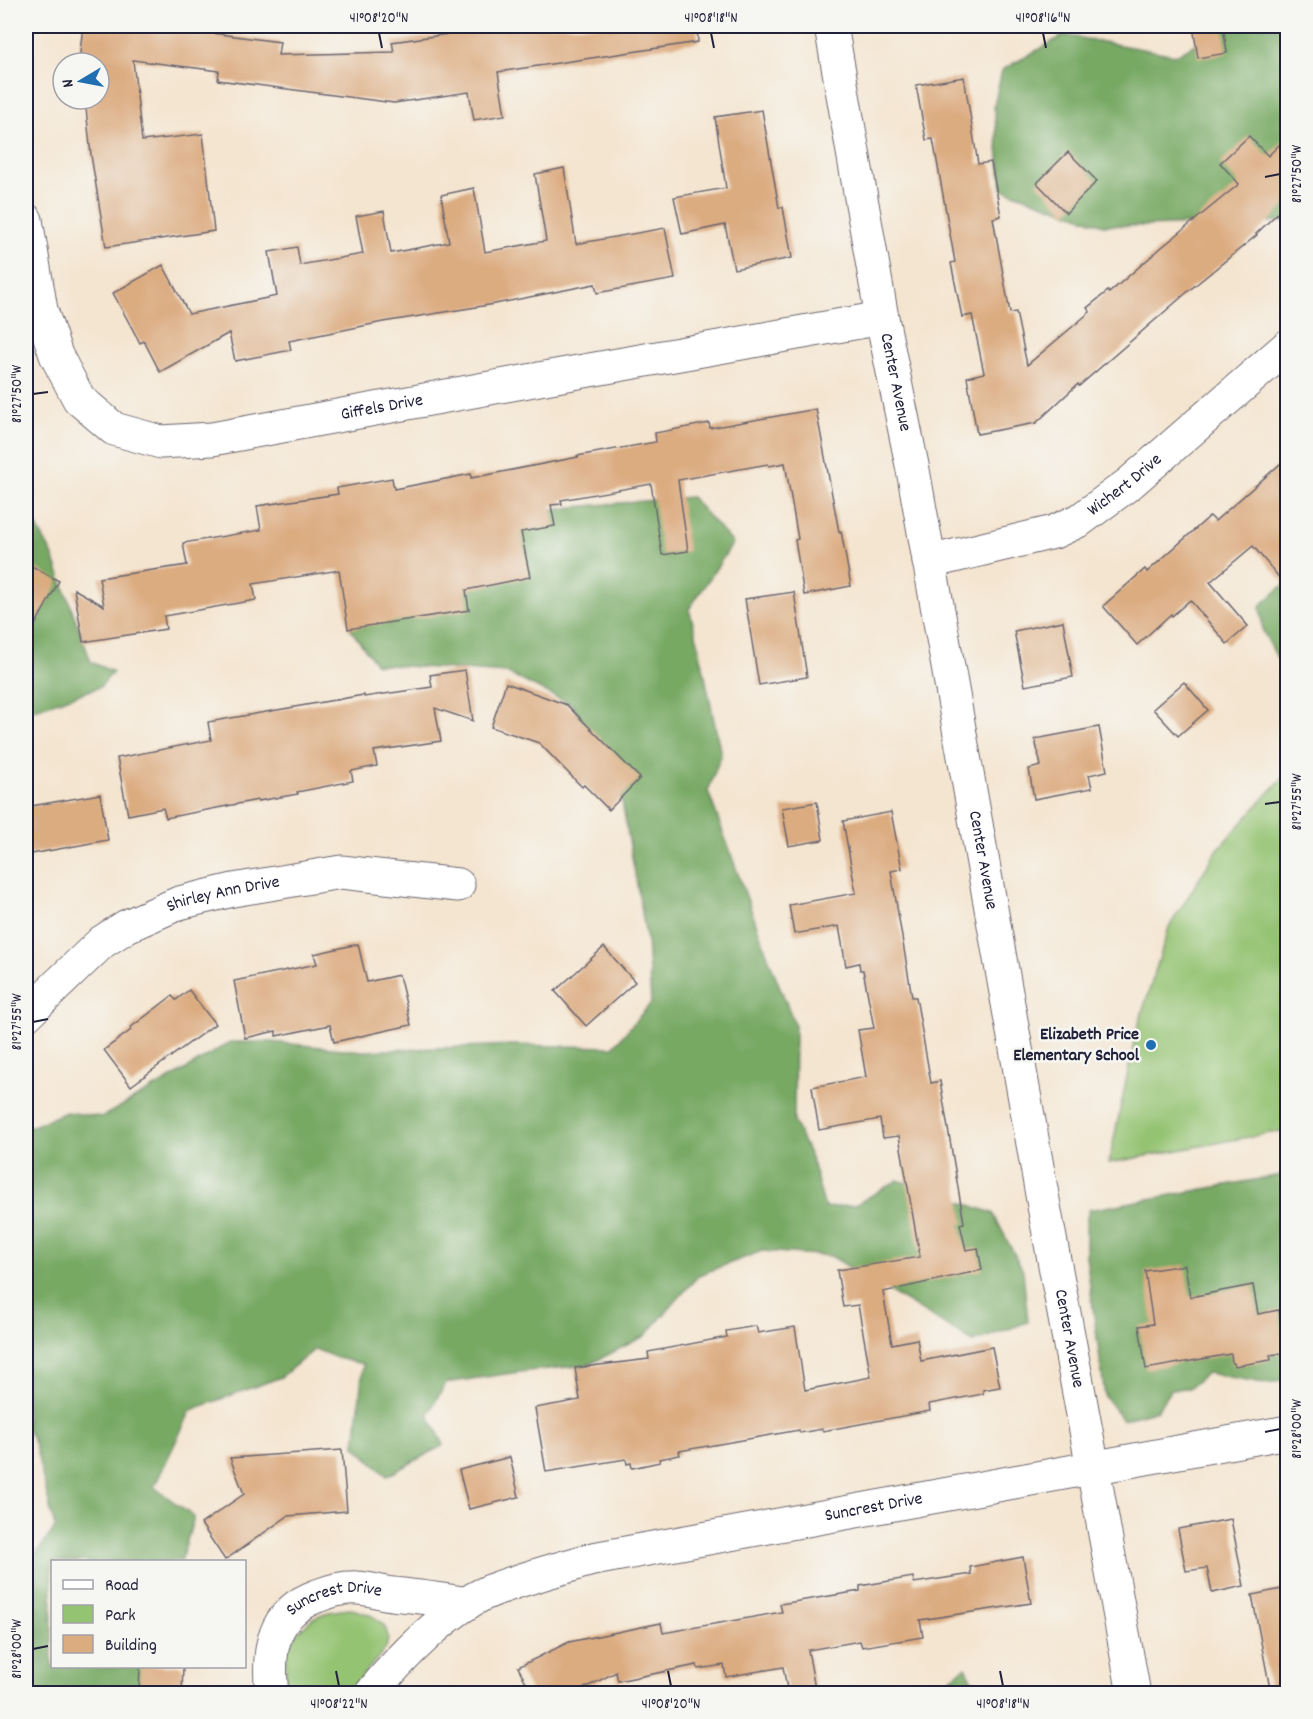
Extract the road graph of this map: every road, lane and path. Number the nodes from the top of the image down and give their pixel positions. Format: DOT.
graph roads {
  1 [pos="831,26"];
  2 [pos="26,220"];
  3 [pos="882,318"];
  4 [pos="1287,346"];
  5 [pos="929,562"];
  6 [pos="458,885"];
  7 [pos="26,1015"];
  8 [pos="1287,1432"];
  9 [pos="1093,1468"];
  10 [pos="466,1604"];
  11 [pos="272,1694"];
  12 [pos="371,1694"];
  13 [pos="1134,1694"];
  1 -- 3 [label="street, Center Avenue"];
  2 -- 3 [label="street, Giffels Drive"];
  3 -- 5 [label="street, Center Avenue"];
  4 -- 5 [label="street, Wichert Drive"];
  5 -- 9 [label="street, Center Avenue"];
  6 -- 7 [label="street, Shirley Ann Drive"];
  8 -- 9 [label="street, Suncrest Drive"];
  9 -- 10 [label="street, Suncrest Drive"];
  9 -- 13 [label="street, Center Avenue"];
  10 -- 11 [label="street, Suncrest Drive"];
  10 -- 12 [label="street, Suncrest Drive"];
}
